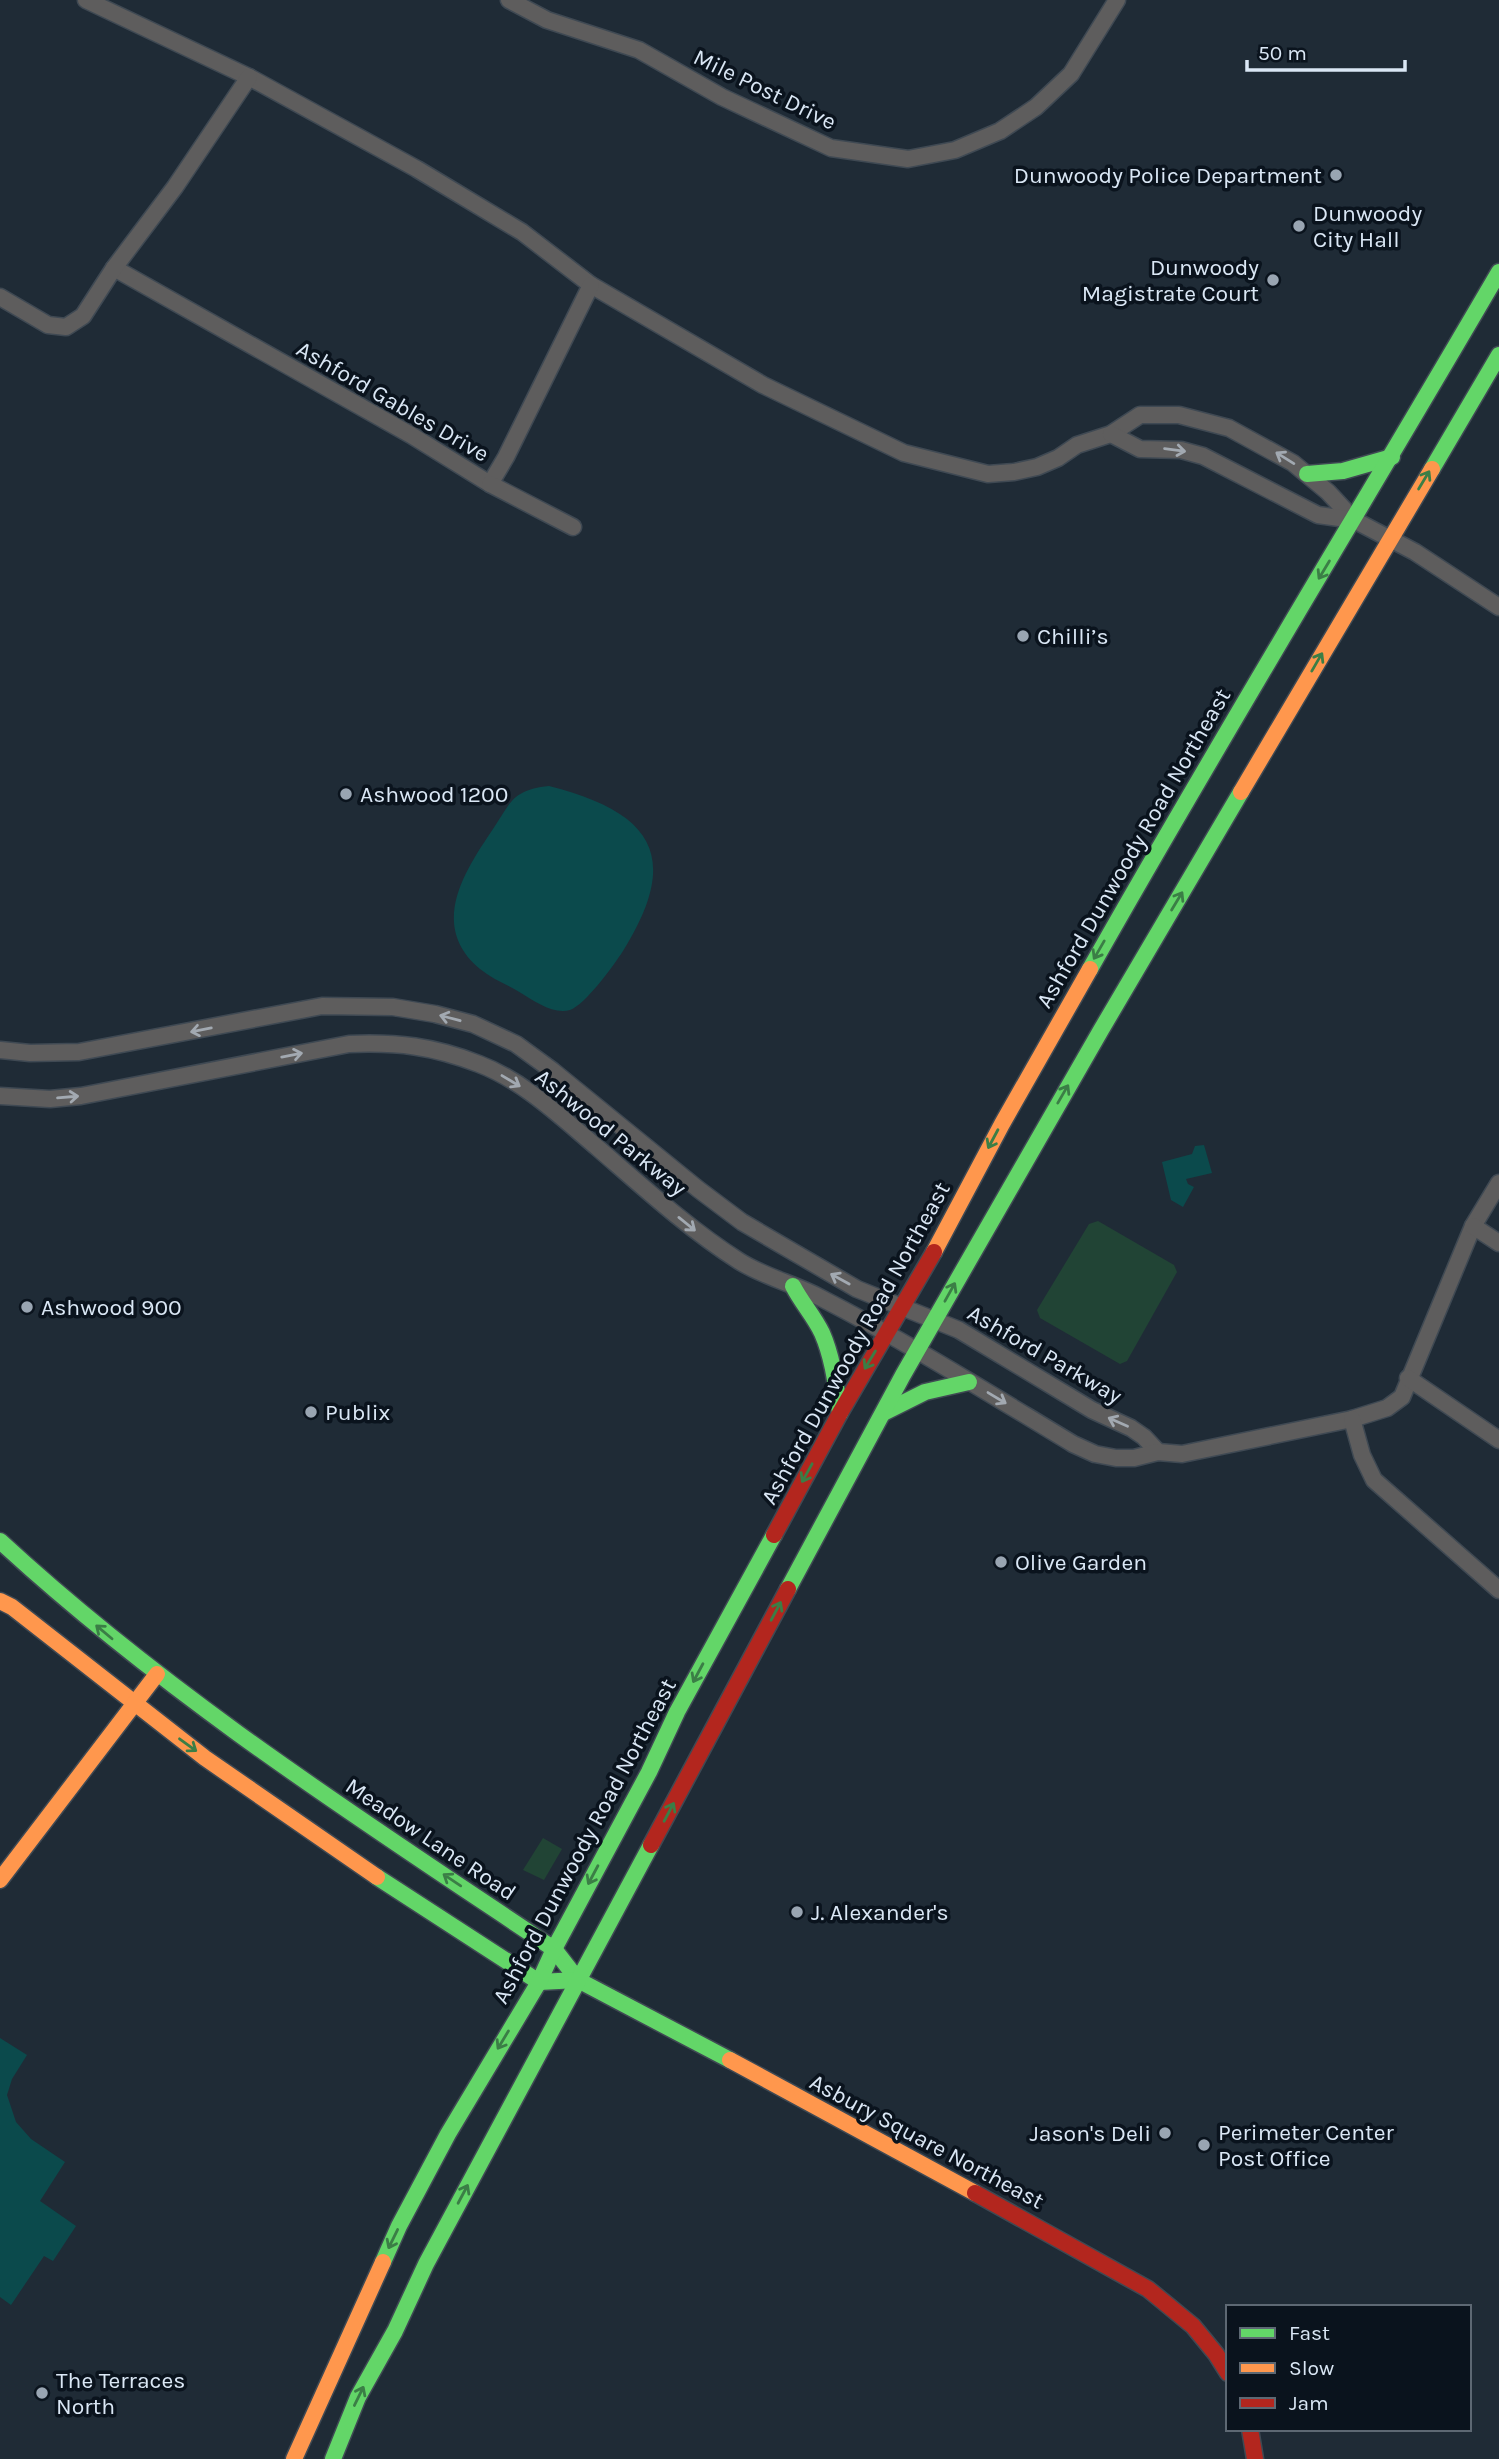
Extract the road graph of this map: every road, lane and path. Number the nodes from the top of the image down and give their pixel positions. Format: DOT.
graph roads {
  1 [pos="86,0"];
  2 [pos="509,0"];
  3 [pos="1117,0"];
  4 [pos="248,76"];
  5 [pos="114,268"];
  6 [pos="1499,272"];
  7 [pos="591,285"];
  8 [pos="0,297"];
  9 [pos="1499,355"];
  10 [pos="1111,434"];
  11 [pos="1392,457"];
  12 [pos="1307,474"];
  13 [pos="490,484"];
  14 [pos="1354,520"];
  15 [pos="573,527"];
  16 [pos="1389,538"];
  17 [pos="1499,607"];
  18 [pos="0,1049"];
  19 [pos="0,1096"];
  20 [pos="1499,1183"];
  21 [pos="1474,1226"];
  22 [pos="1499,1243"];
  23 [pos="793,1286"];
  24 [pos="902,1307"];
  25 [pos="934,1320"];
  26 [pos="886,1334"];
  27 [pos="916,1352"];
  28 [pos="1408,1378"];
  29 [pos="969,1382"];
  30 [pos="840,1413"];
  31 [pos="882,1413"];
  32 [pos="1352,1419"];
  33 [pos="1499,1440"];
  34 [pos="1158,1452"];
  35 [pos="0,1541"];
  36 [pos="1499,1590"];
  37 [pos="0,1601"];
  38 [pos="157,1674"];
  39 [pos="133,1705"];
  40 [pos="0,1880"];
  41 [pos="554,1949"];
  42 [pos="578,1980"];
  43 [pos="539,1982"];
  44 [pos="1226,2371"];
  45 [pos="1250,2431"];
  46 [pos="294,2459"];
  47 [pos="333,2459"];
  48 [pos="1255,2459"];
  1 -- 4 [label="street"];
  2 -- 3 [label="street, Mile Post Drive"];
  4 -- 5 [label="street"];
  4 -- 7 [label="street"];
  5 -- 8 [label="street"];
  5 -- 13 [label="street, Ashford Gables Drive"];
  6 -- 11 [label="main road, Ashford Dunwoody Road Northeast"];
  7 -- 10 [label="street"];
  7 -- 13 [label="street, Ashford Gables Drive"];
  16 -- 9 [label="main road, one-way"];
  12 -- 10 [label="street, one-way"];
  10 -- 14 [label="street, one-way"];
  11 -- 12 [label="main road"];
  11 -- 14 [label="main road, Ashford Dunwoody Road Northeast"];
  12 -- 14 [label="street"];
  13 -- 15 [label="street"];
  14 -- 16 [label="street"];
  14 -- 24 [label="main road, Ashford Dunwoody Road Northeast, one-way"];
  16 -- 17 [label="street"];
  25 -- 16 [label="main road, one-way"];
  24 -- 18 [label="street, Ashwood Parkway, one-way"];
  19 -- 23 [label="street, Ashwood Parkway, one-way"];
  20 -- 21 [label="street"];
  21 -- 22 [label="street"];
  21 -- 28 [label="street"];
  23 -- 26 [label="street, Ashwood Parkway"];
  23 -- 30 [label="main road"];
  24 -- 25 [label="street, Ashford Parkway"];
  24 -- 26 [label="main road, Ashford Dunwoody Road Northeast"];
  25 -- 27 [label="main road"];
  34 -- 25 [label="street, Ashford Parkway, one-way"];
  26 -- 27 [label="street, Ashwood Parkway"];
  26 -- 30 [label="main road, Ashford Dunwoody Road Northeast, one-way"];
  27 -- 29 [label="street"];
  27 -- 31 [label="main road"];
  28 -- 32 [label="street"];
  28 -- 33 [label="street"];
  29 -- 31 [label="main road"];
  29 -- 34 [label="street, one-way"];
  30 -- 41 [label="main road, Ashford Dunwoody Road Northeast, one-way"];
  42 -- 31 [label="main road, one-way"];
  32 -- 34 [label="street"];
  32 -- 36 [label="street"];
  38 -- 35 [label="main road, Meadow Lane Road, one-way"];
  37 -- 39 [label="main road"];
  38 -- 39 [label="main road"];
  41 -- 38 [label="main road, Meadow Lane Road, one-way"];
  39 -- 40 [label="main road"];
  39 -- 43 [label="main road, one-way"];
  41 -- 42 [label="main road, Meadow Lane Road"];
  41 -- 43 [label="main road, Ashford Dunwoody Road Northeast"];
  42 -- 43 [label="main road"];
  42 -- 44 [label="main road, Asbury Square Northeast"];
  47 -- 42 [label="main road, one-way"];
  43 -- 46 [label="main road, Ashford Dunwoody Road Northeast, one-way"];
  45 -- 48 [label="main road"];
}
